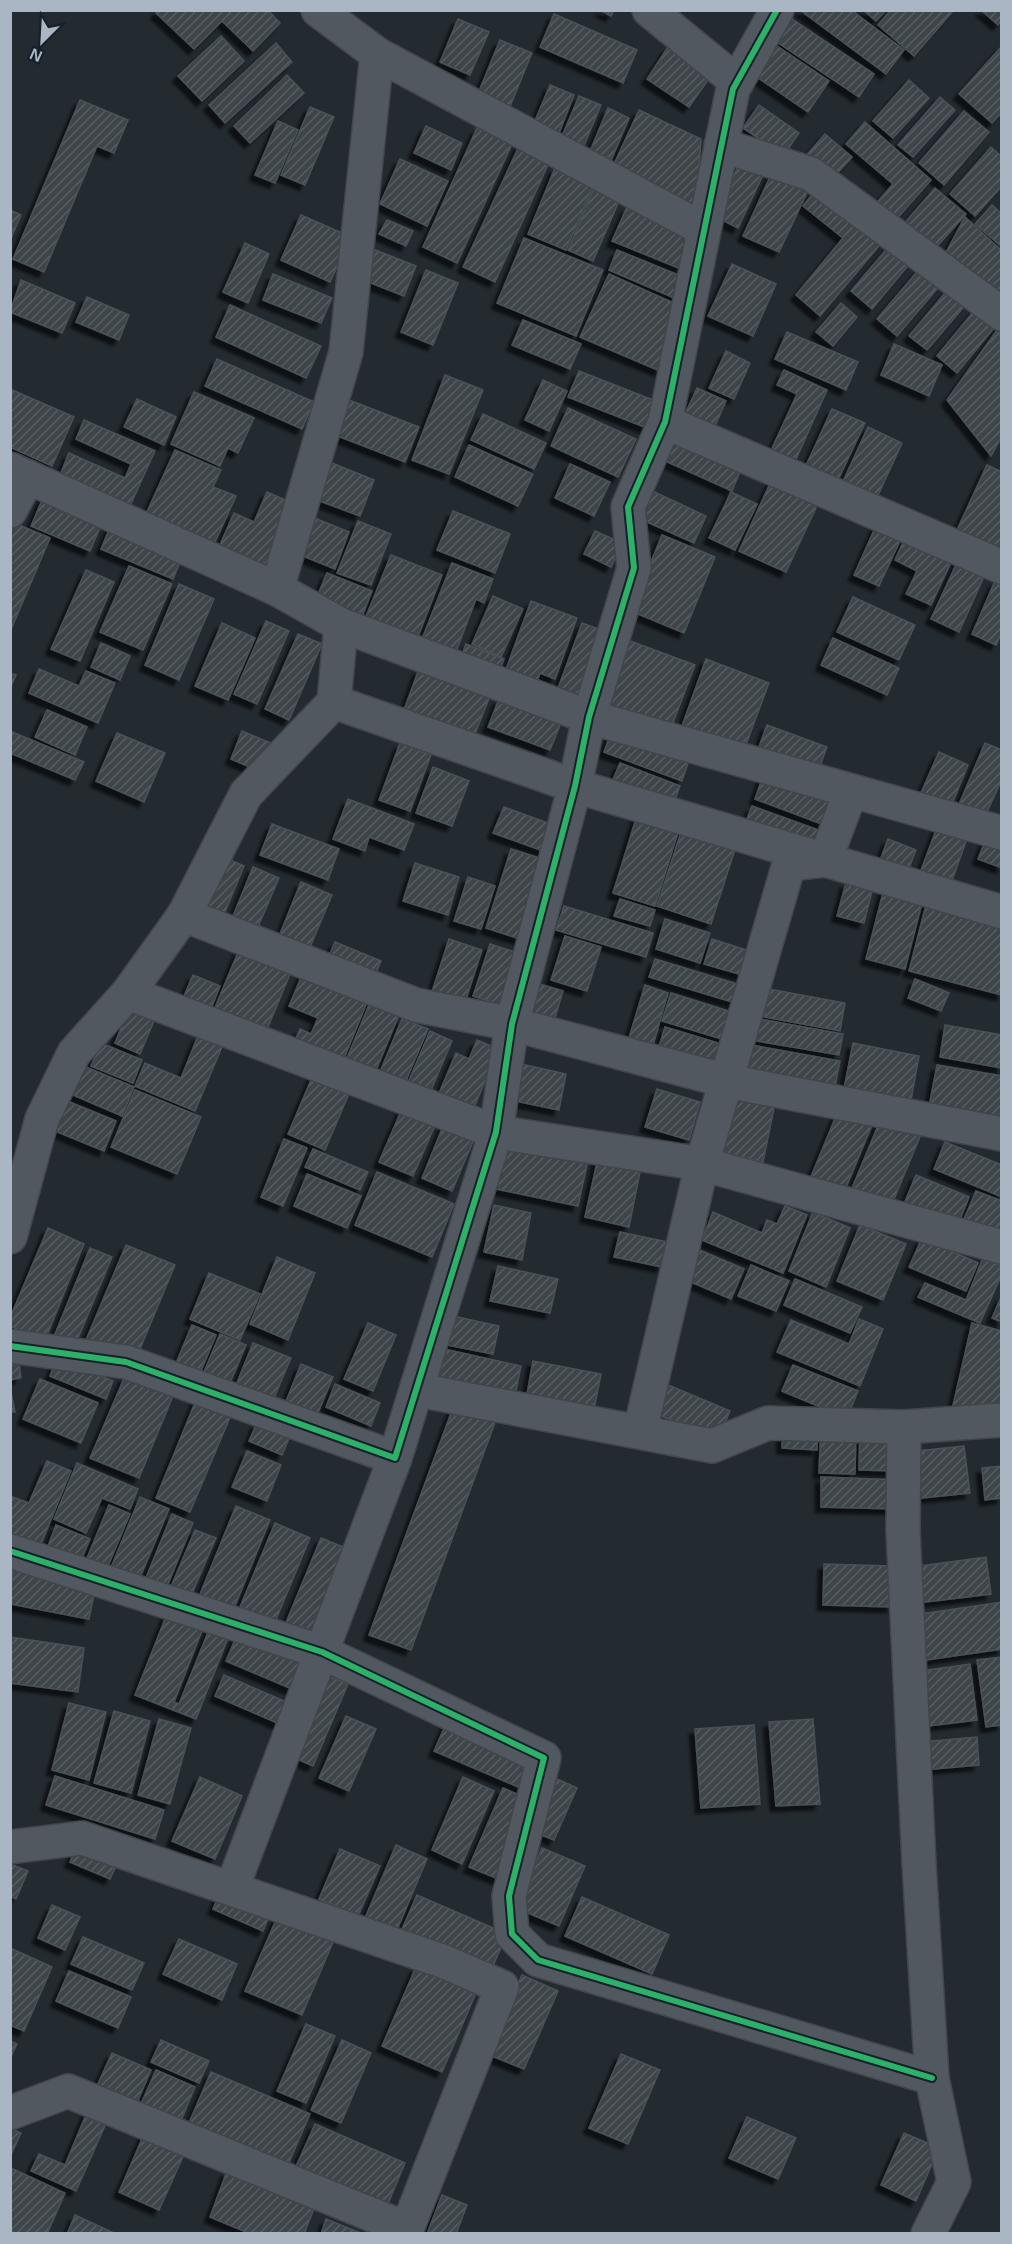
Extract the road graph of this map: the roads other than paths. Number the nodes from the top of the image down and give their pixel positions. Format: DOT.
graph roads {
  1 [pos="318,10"];
  2 [pos="649,10"];
  3 [pos="777,10"];
  4 [pos="377,54"];
  5 [pos="737,82"];
  6 [pos="722,145"];
  7 [pos="703,229"];
  8 [pos="1002,315"];
  9 [pos="665,422"];
  10 [pos="20,473"];
  11 [pos="10,512"];
  12 [pos="1002,567"];
  13 [pos="276,589"];
  14 [pos="341,625"];
  15 [pos="334,702"];
  16 [pos="589,717"];
  17 [pos="575,786"];
  18 [pos="851,791"];
  19 [pos="1002,833"];
  20 [pos="825,860"];
  21 [pos="1002,912"];
  22 [pos="184,915"];
  23 [pos="128,993"];
  24 [pos="512,1024"];
  25 [pos="727,1081"];
  26 [pos="496,1132"];
  27 [pos="1002,1134"];
  28 [pos="702,1164"];
  29 [pos="10,1237"];
  30 [pos="1002,1247"];
  31 [pos="10,1346"];
  32 [pos="418,1390"];
  33 [pos="1002,1420"];
  34 [pos="903,1427"];
  35 [pos="640,1431"];
  36 [pos="395,1458"];
  37 [pos="10,1551"];
  38 [pos="322,1652"];
  39 [pos="10,1847"];
  40 [pos="232,1888"];
  41 [pos="538,1960"];
  42 [pos="502,1988"];
  43 [pos="932,2078"];
  44 [pos="10,2113"];
  45 [pos="406,2231"];
  46 [pos="928,2234"];
  1 -- 4 [label="street"];
  2 -- 5 [label="street"];
  3 -- 5 [label="street"];
  4 -- 7 [label="street"];
  4 -- 13 [label="street"];
  5 -- 6 [label="street"];
  6 -- 7 [label="street"];
  6 -- 8 [label="street"];
  7 -- 9 [label="street"];
  9 -- 12 [label="street"];
  9 -- 16 [label="street"];
  10 -- 11 [label="street"];
  10 -- 13 [label="street"];
  13 -- 14 [label="street"];
  14 -- 15 [label="street"];
  14 -- 16 [label="street"];
  15 -- 17 [label="street"];
  15 -- 22 [label="street"];
  16 -- 17 [label="street"];
  16 -- 18 [label="street"];
  17 -- 20 [label="street"];
  17 -- 24 [label="street"];
  18 -- 19 [label="street"];
  18 -- 20 [label="street"];
  20 -- 21 [label="street"];
  20 -- 25 [label="street"];
  22 -- 23 [label="street"];
  22 -- 24 [label="street"];
  23 -- 26 [label="street"];
  23 -- 29 [label="street"];
  24 -- 25 [label="street"];
  24 -- 26 [label="street"];
  25 -- 27 [label="street"];
  25 -- 28 [label="street"];
  26 -- 28 [label="street"];
  26 -- 32 [label="street"];
  28 -- 30 [label="street"];
  28 -- 35 [label="street"];
  31 -- 36 [label="street"];
  32 -- 35 [label="street"];
  32 -- 36 [label="street"];
  33 -- 34 [label="street"];
  34 -- 35 [label="street"];
  34 -- 43 [label="street"];
  36 -- 38 [label="street"];
  37 -- 38 [label="street"];
  38 -- 40 [label="street"];
  38 -- 41 [label="street"];
  39 -- 40 [label="street"];
  40 -- 42 [label="street"];
  41 -- 42 [label="street"];
  41 -- 43 [label="street"];
  42 -- 45 [label="street"];
  43 -- 46 [label="street"];
  44 -- 45 [label="street"];
}
